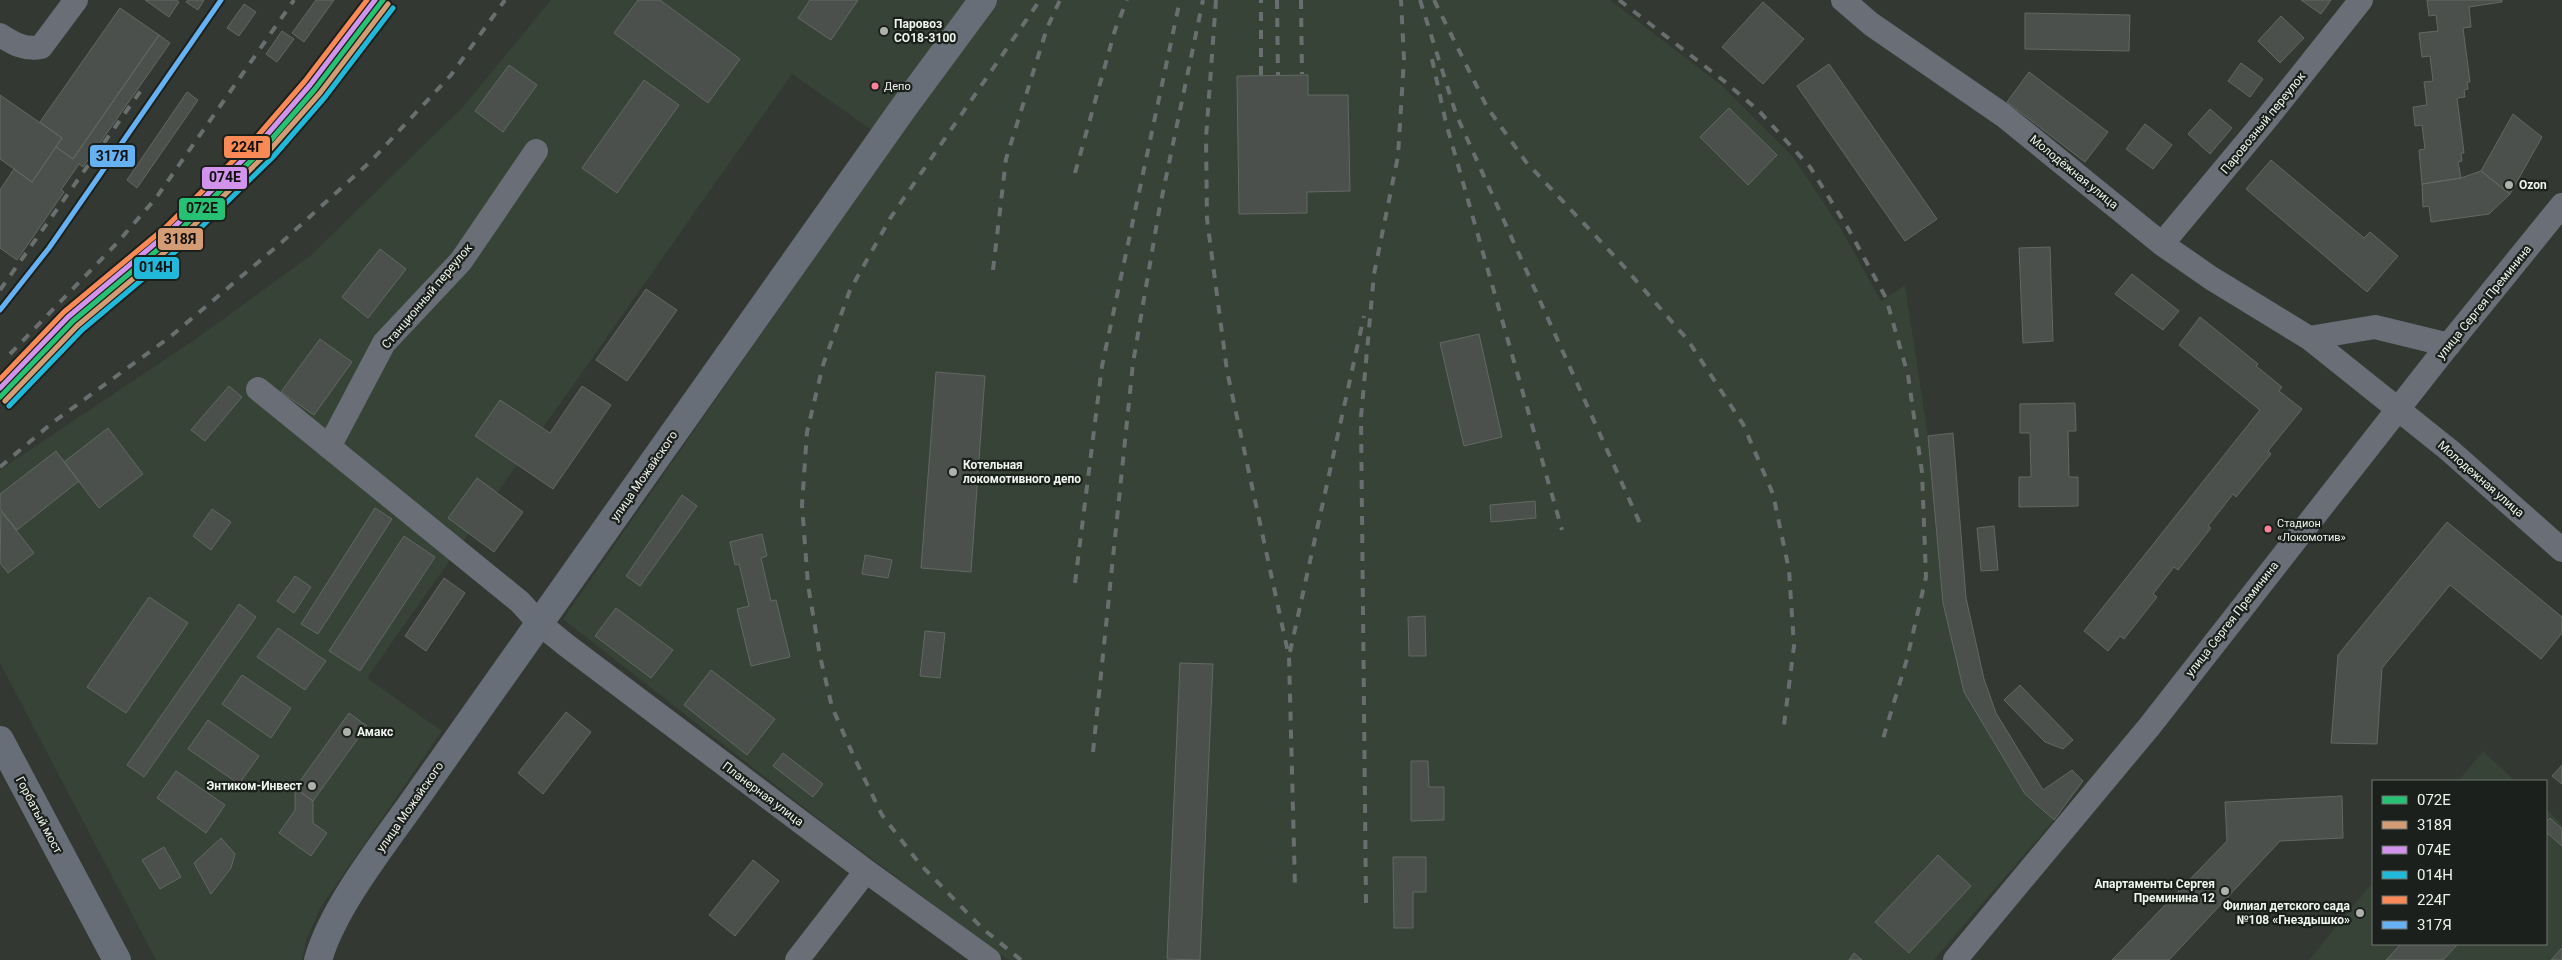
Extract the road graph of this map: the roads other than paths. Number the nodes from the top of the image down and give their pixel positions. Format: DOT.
graph roads {
  1 [pos="76,0"];
  2 [pos="983,0"];
  3 [pos="1843,0"];
  4 [pos="2361,0"];
  5 [pos="0,35"];
  6 [pos="536,151"];
  7 [pos="2562,205"];
  8 [pos="2162,244"];
  9 [pos="2309,338"];
  10 [pos="2449,345"];
  11 [pos="258,389"];
  12 [pos="2398,411"];
  13 [pos="329,447"];
  14 [pos="2562,550"];
  15 [pos="540,624"];
  16 [pos="0,740"];
  17 [pos="866,871"];
  18 [pos="117,960"];
  19 [pos="318,960"];
  20 [pos="797,960"];
  21 [pos="989,960"];
  22 [pos="1955,960"];
  1 -- 5 [label="street"];
  2 -- 15 [label="main road, улица Можайского"];
  3 -- 8 [label="street, Молодёжная улица"];
  4 -- 8 [label="street, Паровозный переулок"];
  6 -- 13 [label="street, Станционный переулок"];
  7 -- 10 [label="street, улица Сергея Преминина"];
  8 -- 9 [label="street, Молодёжная улица"];
  9 -- 10 [label="street"];
  9 -- 12 [label="street, Молодёжная улица"];
  10 -- 12 [label="street, улица Сергея Преминина"];
  11 -- 13 [label="street, Планерная улица"];
  12 -- 14 [label="street, Молодежная улица"];
  12 -- 22 [label="street, улица Сергея Преминина"];
  13 -- 15 [label="street, Планерная улица"];
  15 -- 17 [label="street, Планерная улица"];
  15 -- 19 [label="main road, улица Можайского"];
  16 -- 18 [label="main road, Горбатый мост"];
  17 -- 20 [label="street"];
  17 -- 21 [label="street, Планерная улица"];
}
